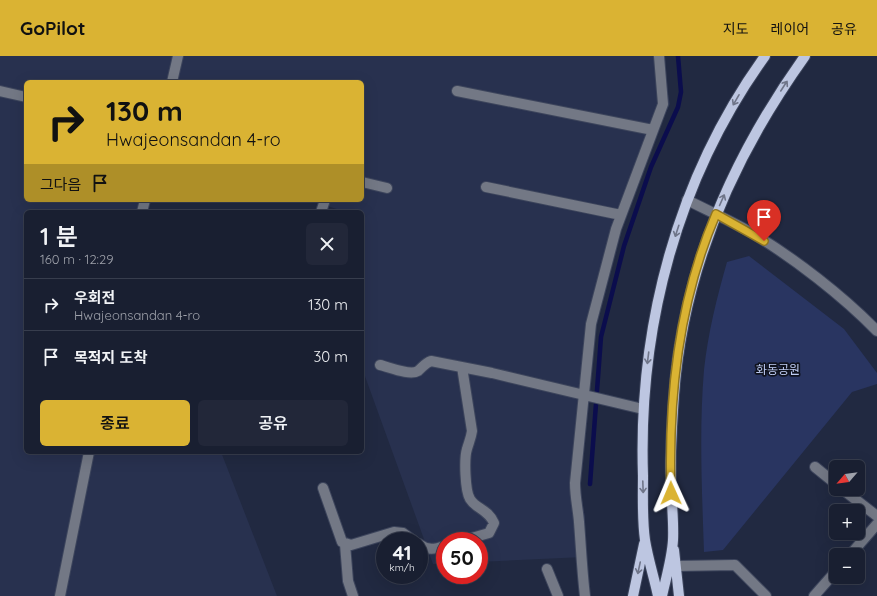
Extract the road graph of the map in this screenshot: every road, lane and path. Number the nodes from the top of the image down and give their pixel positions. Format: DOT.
graph roads {
  1 [pos="178,56"];
  2 [pos="659,56"];
  3 [pos="765,56"];
  4 [pos="805,56"];
  5 [pos="172,80"];
  6 [pos="0,91"];
  7 [pos="457,91"];
  8 [pos="24,97"];
  9 [pos="653,130"];
  10 [pos="364,182"];
  11 [pos="486,187"];
  12 [pos="387,188"];
  13 [pos="687,200"];
  14 [pos="716,214"];
  15 [pos="621,215"];
  16 [pos="877,331"];
  17 [pos="380,365"];
  18 [pos="462,367"];
  19 [pos="586,396"];
  20 [pos="643,409"];
  21 [pos="89,454"];
  22 [pos="815,468"];
  23 [pos="829,479"];
  24 [pos="323,488"];
  25 [pos="851,496"];
  26 [pos="877,516"];
  27 [pos="877,524"];
  28 [pos="488,533"];
  29 [pos="376,537"];
  30 [pos="645,540"];
  31 [pos="673,540"];
  32 [pos="345,544"];
  33 [pos="856,548"];
  34 [pos="676,566"];
  35 [pos="547,569"];
  36 [pos="829,579"];
  37 [pos="60,596"];
  38 [pos="353,596"];
  39 [pos="558,596"];
  40 [pos="585,596"];
  41 [pos="633,596"];
  42 [pos="658,596"];
  43 [pos="662,596"];
  44 [pos="679,596"];
  45 [pos="766,596"];
  46 [pos="814,596"];
  1 -- 5 [label="street"];
  2 -- 9 [label="street"];
  3 -- 13 [label="main road, one-way"];
  14 -- 4 [label="main road, one-way"];
  6 -- 8 [label="street"];
  7 -- 9 [label="street"];
  9 -- 15 [label="street"];
  10 -- 12 [label="street"];
  11 -- 15 [label="street"];
  13 -- 14 [label="street"];
  13 -- 20 [label="main road, one-way"];
  14 -- 16 [label="street"];
  14 -- 31 [label="main road"];
  15 -- 19 [label="street"];
  17 -- 18 [label="street"];
  18 -- 19 [label="street"];
  18 -- 28 [label="street"];
  19 -- 20 [label="street"];
  19 -- 40 [label="street"];
  20 -- 30 [label="main road, one-way"];
  21 -- 37 [label="street"];
  22 -- 23 [label="street"];
  24 -- 32 [label="street"];
  25 -- 26 [label="street"];
  27 -- 33 [label="street"];
  29 -- 32 [label="street"];
  30 -- 41 [label="main road, one-way"];
  30 -- 42 [label="main road"];
  31 -- 34 [label="main road"];
  31 -- 43 [label="main road"];
  32 -- 38 [label="street"];
  34 -- 44 [label="main road"];
  34 -- 45 [label="street"];
  35 -- 39 [label="street"];
  36 -- 46 [label="street"];
}
